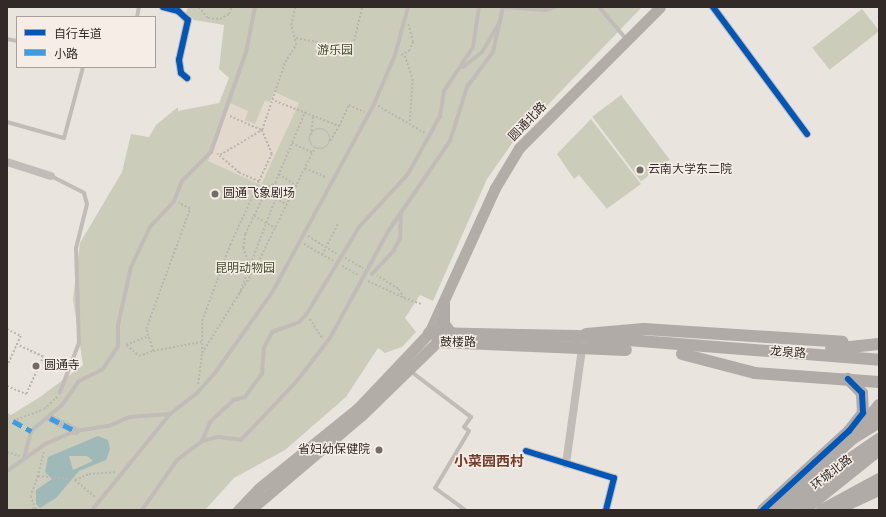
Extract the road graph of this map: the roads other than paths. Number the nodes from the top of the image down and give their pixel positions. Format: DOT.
graph roads {
  1 [pos="139,7"];
  2 [pos="163,7"];
  3 [pos="255,7"];
  4 [pos="408,7"];
  5 [pos="479,7"];
  6 [pos="504,7"];
  7 [pos="555,7"];
  8 [pos="599,7"];
  9 [pos="660,7"];
  10 [pos="713,7"];
  11 [pos="138,15"];
  12 [pos="500,22"];
  13 [pos="628,40"];
  14 [pos="463,67"];
  15 [pos="84,68"];
  16 [pos="187,78"];
  17 [pos="7,122"];
  18 [pos="807,134"];
  19 [pos="7,162"];
  20 [pos="51,176"];
  21 [pos="401,212"];
  22 [pos="372,274"];
  23 [pos="444,304"];
  24 [pos="577,336"];
  25 [pos="437,337"];
  26 [pos="879,344"];
  27 [pos="697,347"];
  28 [pos="582,348"];
  29 [pos="682,354"];
  30 [pos="730,358"];
  31 [pos="879,360"];
  32 [pos="879,366"];
  33 [pos="407,369"];
  34 [pos="879,374"];
  35 [pos="848,379"];
  36 [pos="879,382"];
  37 [pos="60,392"];
  38 [pos="879,405"];
  39 [pos="170,414"];
  40 [pos="50,418"];
  41 [pos="879,422"];
  42 [pos="76,431"];
  43 [pos="879,439"];
  44 [pos="202,441"];
  45 [pos="879,450"];
  46 [pos="526,451"];
  47 [pos="24,458"];
  48 [pos="817,460"];
  49 [pos="566,464"];
  50 [pos="7,471"];
  51 [pos="879,479"];
  52 [pos="879,490"];
  53 [pos="92,510"];
  54 [pos="142,510"];
  55 [pos="238,510"];
  56 [pos="250,510"];
  57 [pos="465,510"];
  58 [pos="606,510"];
  59 [pos="763,510"];
  60 [pos="774,510"];
  61 [pos="788,510"];
  62 [pos="804,510"];
  63 [pos="822,510"];
  64 [pos="837,510"];
  1 -- 11 [label="lane"];
  2 -- 16 [label="street"];
  3 -- 40 [label="lane"];
  4 -- 39 [label="lane"];
  5 -- 14 [label="lane"];
  6 -- 7 [label="lane"];
  6 -- 12 [label="lane"];
  8 -- 13 [label="lane"];
  9 -- 13 [label="main road, 圆通北路"];
  10 -- 18 [label="street"];
  12 -- 14 [label="lane"];
  12 -- 21 [label="lane"];
  13 -- 23 [label="main road, 圆通北路"];
  14 -- 44 [label="lane"];
  15 -- 17 [label="lane"];
  19 -- 20 [label="street"];
  20 -- 37 [label="lane"];
  21 -- 22 [label="lane"];
  21 -- 44 [label="lane"];
  23 -- 25 [label="main road, 圆通北路"];
  23 -- 25 [label="main road"];
  24 -- 25 [label="main road, 鼓楼路"];
  24 -- 26 [label="main road"];
  24 -- 26 [label="main road"];
  24 -- 27 [label="main road, 鼓楼路"];
  25 -- 28 [label="main road, 鼓楼路"];
  25 -- 33 [label="main road, 鼓楼路"];
  25 -- 55 [label="main road, 鼓楼路"];
  27 -- 31 [label="main road, 龙泉路"];
  28 -- 29 [label="main road, 鼓楼路"];
  28 -- 49 [label="street"];
  29 -- 30 [label="main road"];
  29 -- 35 [label="main road"];
  30 -- 32 [label="main road, 龙泉路"];
  30 -- 34 [label="main road"];
  33 -- 56 [label="main road, 鼓楼路"];
  33 -- 57 [label="lane"];
  35 -- 36 [label="main road"];
  35 -- 48 [label="main road"];
  38 -- 60 [label="main road, bridge"];
  39 -- 42 [label="lane"];
  39 -- 53 [label="lane"];
  40 -- 42 [label="street"];
  40 -- 47 [label="lane"];
  41 -- 48 [label="main road"];
  42 -- 47 [label="lane"];
  43 -- 61 [label="main road, 环城北路"];
  44 -- 54 [label="lane"];
  45 -- 62 [label="main road, 环城北路"];
  46 -- 49 [label="street"];
  47 -- 50 [label="lane"];
  48 -- 59 [label="main road"];
  49 -- 58 [label="street"];
  51 -- 63 [label="main road"];
  52 -- 64 [label="main road"];
}
